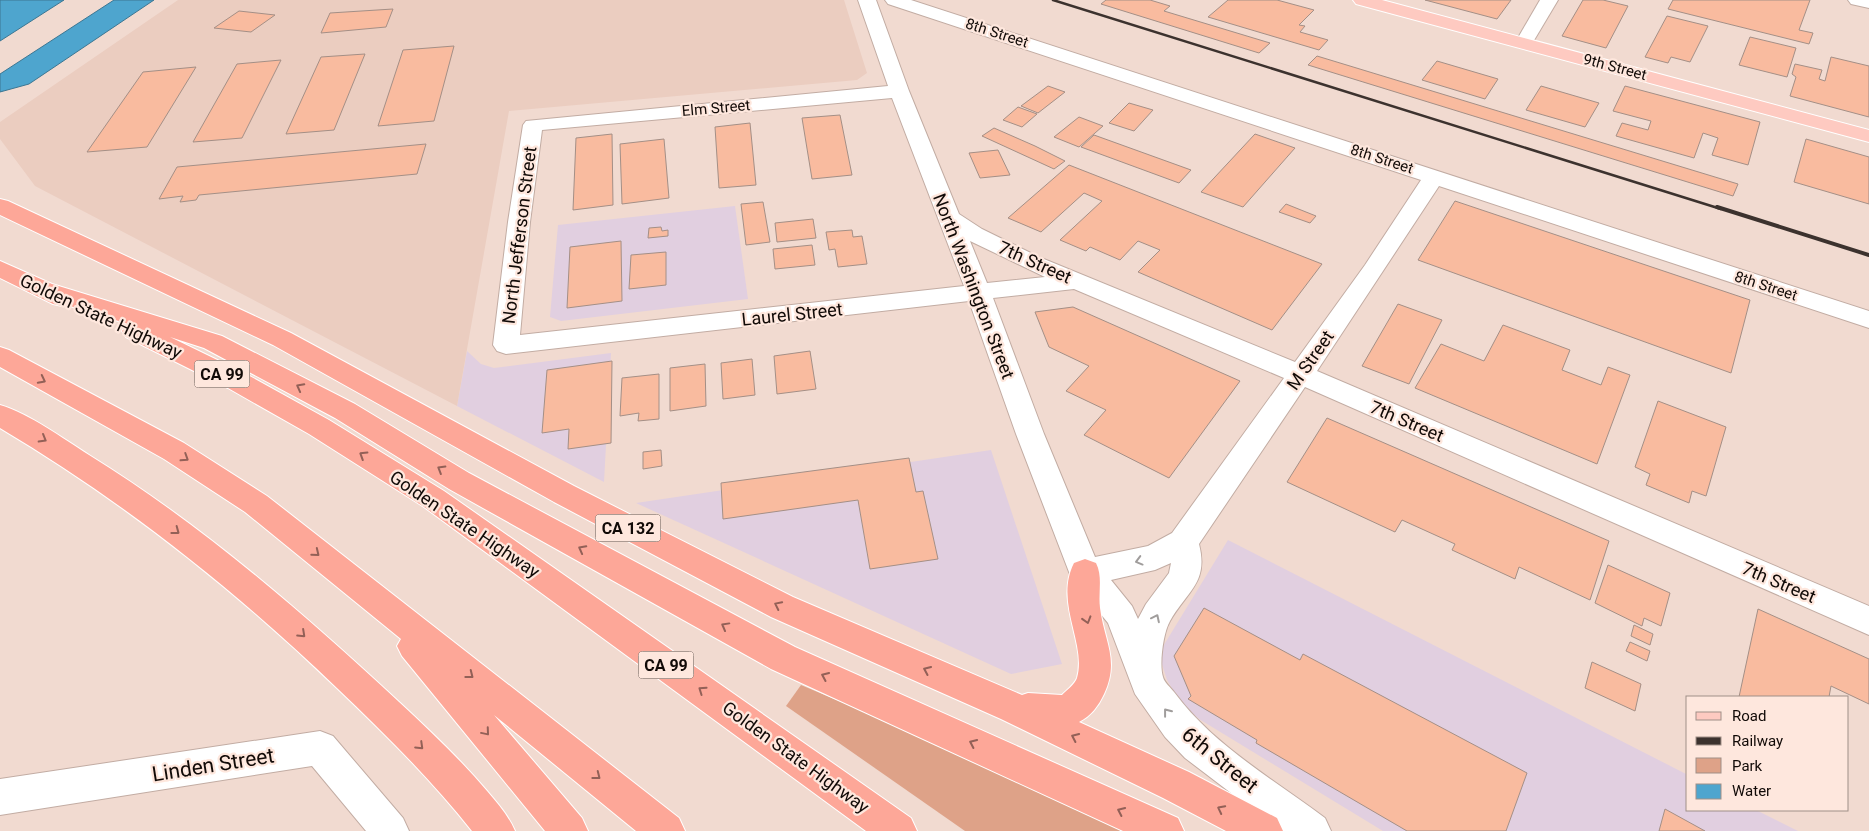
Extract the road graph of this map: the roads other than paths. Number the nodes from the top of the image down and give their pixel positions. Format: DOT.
graph roads {
  1 [pos="867,0"];
  2 [pos="894,0"];
  3 [pos="1362,0"];
  4 [pos="1549,0"];
  5 [pos="1857,0"];
  6 [pos="1869,3"];
  7 [pos="1524,43"];
  8 [pos="899,91"];
  9 [pos="533,125"];
  10 [pos="1869,136"];
  11 [pos="1435,176"];
  12 [pos="0,206"];
  13 [pos="948,217"];
  14 [pos="0,269"];
  15 [pos="1078,281"];
  16 [pos="46,290"];
  17 [pos="979,294"];
  18 [pos="1869,320"];
  19 [pos="506,344"];
  20 [pos="0,356"];
  21 [pos="1300,374"];
  22 [pos="0,415"];
  23 [pos="1183,542"];
  24 [pos="1085,572"];
  25 [pos="377,601"];
  26 [pos="1869,621"];
  27 [pos="1147,683"];
  28 [pos="1013,708"];
  29 [pos="0,797"];
  30 [pos="390,831"];
  31 [pos="496,831"];
  32 [pos="569,831"];
  33 [pos="666,831"];
  34 [pos="898,831"];
  35 [pos="1165,831"];
  36 [pos="1264,831"];
  37 [pos="1312,831"];
  1 -- 8 [label="street, North Washington Street"];
  2 -- 11 [label="street, 8th Street"];
  3 -- 7 [label="main road, 9th Street"];
  4 -- 7 [label="street"];
  5 -- 6 [label="street"];
  7 -- 10 [label="main road, 9th Street"];
  8 -- 9 [label="street, Elm Street"];
  8 -- 13 [label="street, North Washington Street"];
  9 -- 19 [label="street, North Jefferson Street"];
  11 -- 18 [label="street, 8th Street"];
  11 -- 21 [label="street, M Street"];
  28 -- 12 [label="highway, CA 132, one-way"];
  13 -- 15 [label="street, 7th Street"];
  13 -- 17 [label="street, North Washington Street"];
  14 -- 16 [label="highway, Golden State Highway / CA 99"];
  15 -- 17 [label="street, Laurel Street"];
  15 -- 21 [label="street, 7th Street"];
  34 -- 16 [label="highway, Golden State Highway / CA 99, one-way"];
  35 -- 16 [label="highway, one-way"];
  17 -- 19 [label="street, Laurel Street"];
  17 -- 24 [label="street, North Washington Street"];
  20 -- 25 [label="highway, one-way"];
  21 -- 23 [label="street, M Street"];
  21 -- 26 [label="street, 7th Street"];
  22 -- 31 [label="highway, one-way"];
  23 -- 24 [label="street, M Street, one-way"];
  27 -- 23 [label="street, one-way"];
  24 -- 27 [label="street, 6th Street"];
  24 -- 28 [label="highway, one-way"];
  25 -- 32 [label="highway, one-way"];
  25 -- 33 [label="highway, one-way"];
  37 -- 27 [label="street, 6th Street, one-way"];
  36 -- 28 [label="highway, CA 132, one-way"];
  29 -- 30 [label="street, Linden Street"];
}
